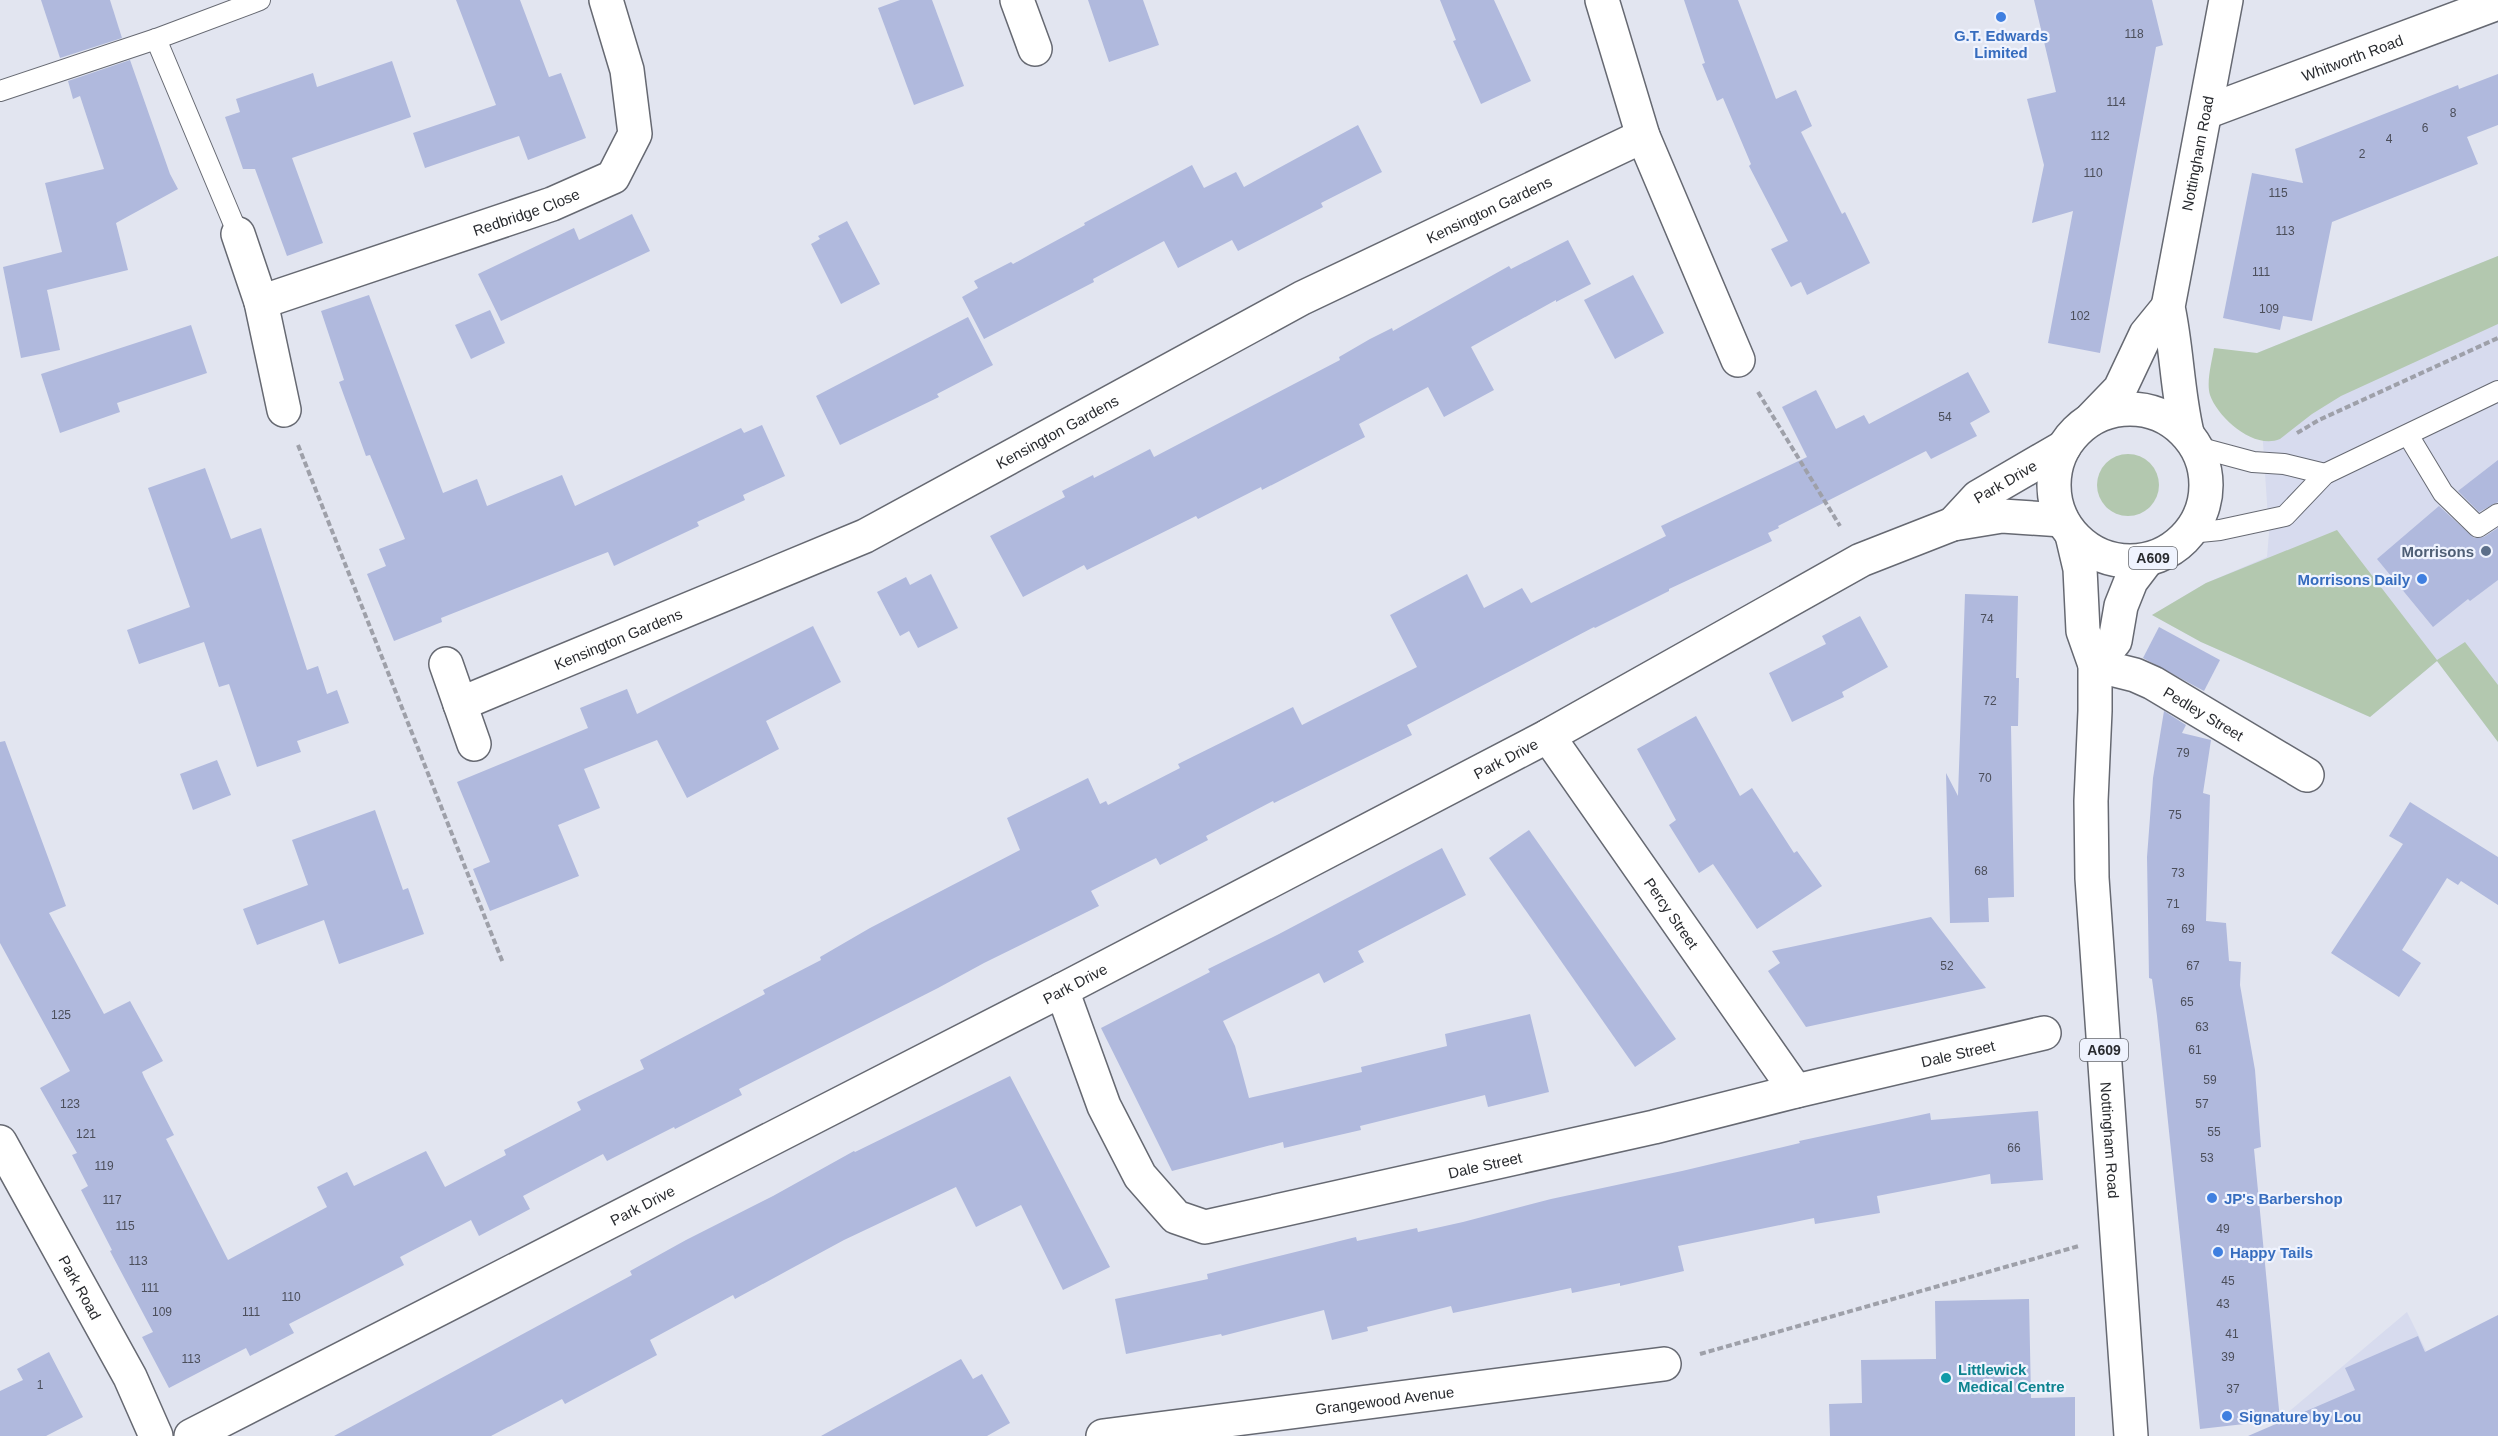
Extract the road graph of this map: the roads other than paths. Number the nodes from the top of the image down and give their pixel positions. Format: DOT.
graph roads {
  1 [pos="260,0"];
  2 [pos="606,0"];
  3 [pos="1017,0"];
  4 [pos="1602,0"];
  5 [pos="2226,0"];
  6 [pos="2498,3"];
  7 [pos="156,39"];
  8 [pos="1035,49"];
  9 [pos="0,92"];
  10 [pos="2206,112"];
  11 [pos="1643,136"];
  12 [pos="238,234"];
  13 [pos="261,302"];
  14 [pos="2168,306"];
  15 [pos="1738,360"];
  16 [pos="2498,391"];
  17 [pos="284,410"];
  18 [pos="2089,421"];
  19 [pos="2408,435"];
  20 [pos="2192,440"];
  21 [pos="2064,447"];
  22 [pos="2325,474"];
  23 [pos="2498,514"];
  24 [pos="1953,524"];
  25 [pos="2067,528"];
  26 [pos="2190,533"];
  27 [pos="2147,560"];
  28 [pos="446,664"];
  29 [pos="2095,664"];
  30 [pos="460,704"];
  31 [pos="1548,736"];
  32 [pos="474,744"];
  33 [pos="2307,775"];
  34 [pos="1062,990"];
  35 [pos="2044,1033"];
  36 [pos="1796,1091"];
  37 [pos="0,1143"];
  38 [pos="1664,1364"];
  39 [pos="156,1436"];
  40 [pos="191,1436"];
  41 [pos="1103,1436"];
  42 [pos="2132,1436"];
  1 -- 7 [label="lane"];
  2 -- 13 [label="street, Redbridge Close"];
  3 -- 8 [label="street"];
  4 -- 11 [label="street"];
  5 -- 10 [label="street, Nottingham Road / A609"];
  6 -- 10 [label="street, Whitworth Road"];
  7 -- 9 [label="lane"];
  7 -- 12 [label="lane"];
  10 -- 14 [label="street, Nottingham Road / A609"];
  11 -- 15 [label="street"];
  11 -- 30 [label="street, Kensington Gardens"];
  12 -- 13 [label="street"];
  13 -- 17 [label="street"];
  14 -- 18 [label="street, Nottingham Road / A609"];
  14 -- 20 [label="street, Nottingham Road / A609"];
  16 -- 19 [label="lane"];
  18 -- 20 [label="street, A609"];
  18 -- 21 [label="street, A609"];
  19 -- 22 [label="lane"];
  19 -- 23 [label="lane"];
  20 -- 22 [label="lane"];
  20 -- 26 [label="street, A609"];
  21 -- 24 [label="street, Park Drive"];
  21 -- 25 [label="street, A609"];
  22 -- 26 [label="lane"];
  24 -- 25 [label="street, Park Drive"];
  24 -- 31 [label="street, Park Drive"];
  25 -- 27 [label="street, A609"];
  25 -- 29 [label="street, Nottingham Road / A609"];
  26 -- 27 [label="street, A609"];
  27 -- 29 [label="street, A609"];
  28 -- 30 [label="street"];
  29 -- 33 [label="street, Pedley Street"];
  29 -- 42 [label="street, Nottingham Road / A609"];
  30 -- 32 [label="street"];
  31 -- 34 [label="street, Park Drive"];
  31 -- 36 [label="street, Percy Street"];
  34 -- 36 [label="street, Dale Street"];
  34 -- 40 [label="street, Park Drive"];
  35 -- 36 [label="street, Dale Street"];
  37 -- 39 [label="street, Park Road"];
  38 -- 41 [label="street, Grangewood Avenue"];
}
